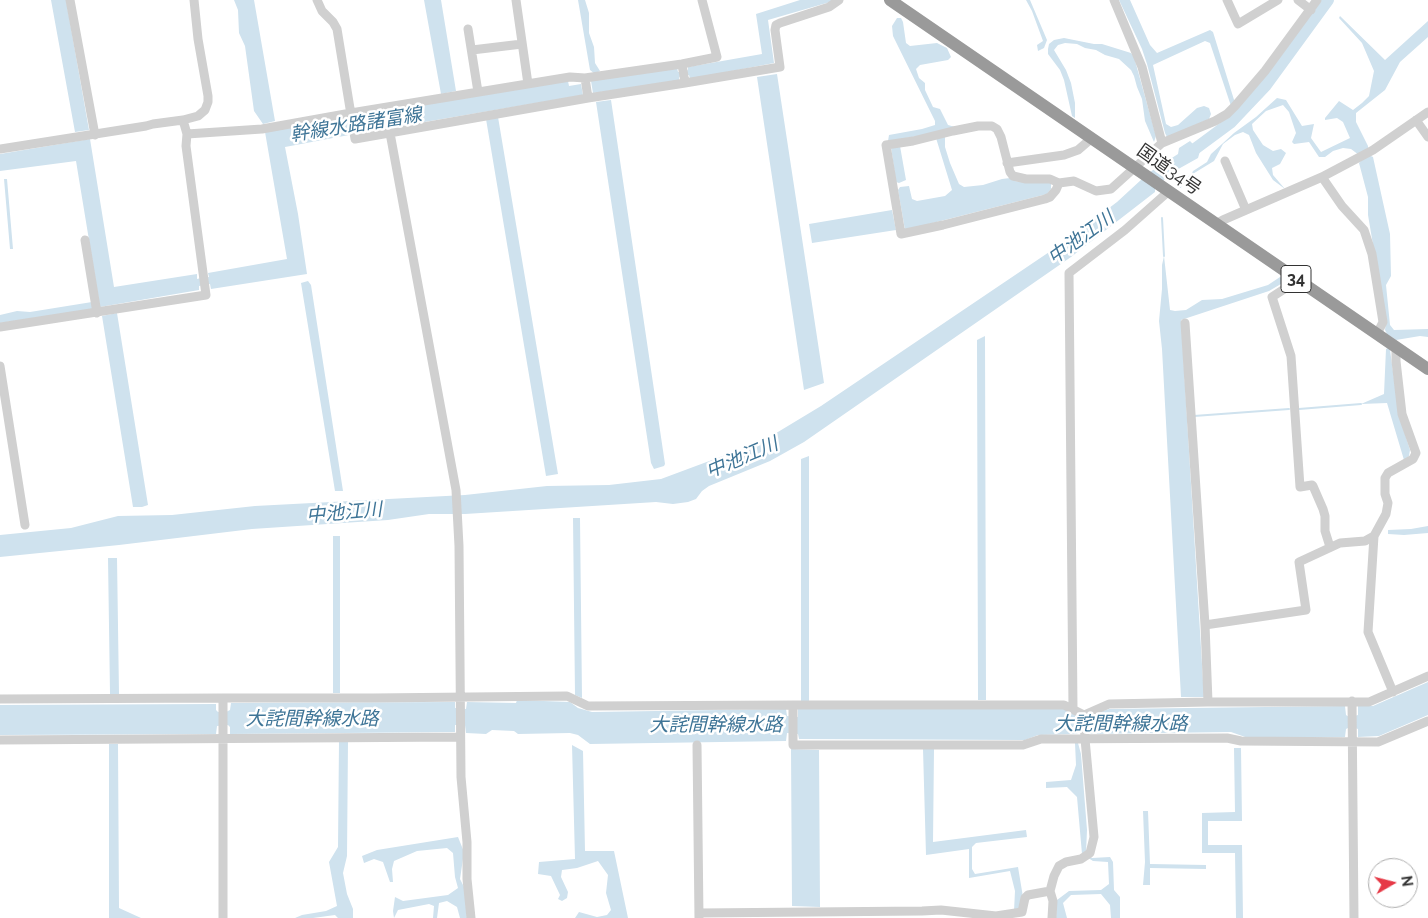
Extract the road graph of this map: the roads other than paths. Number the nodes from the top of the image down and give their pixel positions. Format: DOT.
graph roads {
  1 [pos="70,0"];
  2 [pos="194,0"];
  3 [pos="317,0"];
  4 [pos="516,0"];
  5 [pos="702,0"];
  6 [pos="839,0"];
  7 [pos="890,0"];
  8 [pos="1114,0"];
  9 [pos="1227,0"];
  10 [pos="1278,0"];
  11 [pos="1298,0"];
  12 [pos="1318,0"];
  13 [pos="1310,10"];
  14 [pos="468,29"];
  15 [pos="522,44"];
  16 [pos="472,50"];
  17 [pos="683,73"];
  18 [pos="528,84"];
  19 [pos="586,88"];
  20 [pos="478,92"];
  21 [pos="1428,112"];
  22 [pos="182,120"];
  23 [pos="1416,120"];
  24 [pos="352,121"];
  25 [pos="390,133"];
  26 [pos="187,134"];
  27 [pos="87,136"];
  28 [pos="1428,137"];
  29 [pos="1092,138"];
  30 [pos="1162,143"];
  31 [pos="0,149"];
  32 [pos="1225,161"];
  33 [pos="1007,163"];
  34 [pos="1138,170"];
  35 [pos="1322,177"];
  36 [pos="1059,183"];
  37 [pos="1167,190"];
  38 [pos="1246,210"];
  39 [pos="1216,224"];
  40 [pos="85,240"];
  41 [pos="1298,280"];
  42 [pos="97,312"];
  43 [pos="1184,323"];
  44 [pos="0,327"];
  45 [pos="1377,334"];
  46 [pos="1396,347"];
  47 [pos="0,366"];
  48 [pos="1428,368"];
  49 [pos="25,525"];
  50 [pos="1374,536"];
  51 [pos="1330,547"];
  52 [pos="1205,625"];
  53 [pos="1428,676"];
  54 [pos="1393,692"];
  55 [pos="223,698"];
  56 [pos="0,699"];
  57 [pos="1208,702"];
  58 [pos="1352,702"];
  59 [pos="461,703"];
  60 [pos="793,709"];
  61 [pos="1073,709"];
  62 [pos="1084,715"];
  63 [pos="1428,721"];
  64 [pos="223,734"];
  65 [pos="1084,736"];
  66 [pos="460,737"];
  67 [pos="0,740"];
  68 [pos="1352,742"];
  69 [pos="697,746"];
  70 [pos="1050,891"];
  71 [pos="699,915"];
  72 [pos="922,915"];
  73 [pos="223,918"];
  74 [pos="471,918"];
  75 [pos="1052,918"];
  76 [pos="1354,918"];
  1 -- 27 [label="street"];
  2 -- 22 [label="street"];
  3 -- 24 [label="street"];
  4 -- 15 [label="street"];
  5 -- 17 [label="street"];
  6 -- 17 [label="street"];
  7 -- 29 [label="highway, 国道34号 / 34"];
  8 -- 30 [label="street"];
  9 -- 10 [label="street"];
  11 -- 13 [label="street"];
  12 -- 13 [label="street"];
  13 -- 30 [label="street"];
  14 -- 16 [label="street"];
  15 -- 16 [label="street"];
  15 -- 18 [label="street"];
  16 -- 20 [label="street"];
  17 -- 19 [label="street"];
  17 -- 19 [label="street"];
  18 -- 19 [label="street"];
  18 -- 20 [label="street"];
  19 -- 25 [label="street"];
  20 -- 24 [label="street"];
  21 -- 23 [label="street"];
  22 -- 26 [label="street"];
  22 -- 27 [label="street"];
  23 -- 28 [label="street"];
  23 -- 35 [label="street"];
  24 -- 25 [label="street"];
  24 -- 26 [label="street"];
  25 -- 59 [label="street"];
  26 -- 42 [label="street"];
  27 -- 31 [label="street"];
  29 -- 33 [label="street"];
  29 -- 34 [label="highway, 国道34号 / 34"];
  30 -- 34 [label="street"];
  32 -- 38 [label="street"];
  33 -- 36 [label="street"];
  33 -- 36 [label="street"];
  34 -- 36 [label="street"];
  34 -- 37 [label="highway, 国道34号 / 34"];
  35 -- 38 [label="street"];
  35 -- 45 [label="street"];
  37 -- 39 [label="highway, 国道34号 / 34"];
  37 -- 61 [label="street"];
  38 -- 39 [label="street"];
  39 -- 41 [label="highway, 国道34号 / 34"];
  40 -- 42 [label="street"];
  41 -- 45 [label="highway, 国道34号 / 34"];
  41 -- 51 [label="street"];
  42 -- 44 [label="street"];
  43 -- 52 [label="street"];
  45 -- 46 [label="highway, 国道34号 / 34"];
  46 -- 48 [label="highway, 国道34号 / 34"];
  46 -- 50 [label="street"];
  47 -- 49 [label="street"];
  50 -- 51 [label="street"];
  50 -- 54 [label="street"];
  51 -- 52 [label="street"];
  52 -- 57 [label="street"];
  53 -- 54 [label="street"];
  54 -- 58 [label="street"];
  55 -- 56 [label="street"];
  55 -- 59 [label="street"];
  55 -- 64 [label="street"];
  57 -- 58 [label="street"];
  57 -- 62 [label="street"];
  58 -- 68 [label="street"];
  59 -- 60 [label="street"];
  59 -- 66 [label="street"];
  60 -- 61 [label="street"];
  60 -- 65 [label="street"];
  61 -- 62 [label="street"];
  62 -- 65 [label="street"];
  63 -- 68 [label="street"];
  64 -- 66 [label="street"];
  64 -- 67 [label="street"];
  64 -- 73 [label="street"];
  65 -- 68 [label="street"];
  65 -- 70 [label="street"];
  66 -- 74 [label="street"];
  68 -- 76 [label="street"];
  69 -- 71 [label="street"];
  70 -- 72 [label="street"];
  70 -- 75 [label="street"];
  71 -- 72 [label="street"];
}
